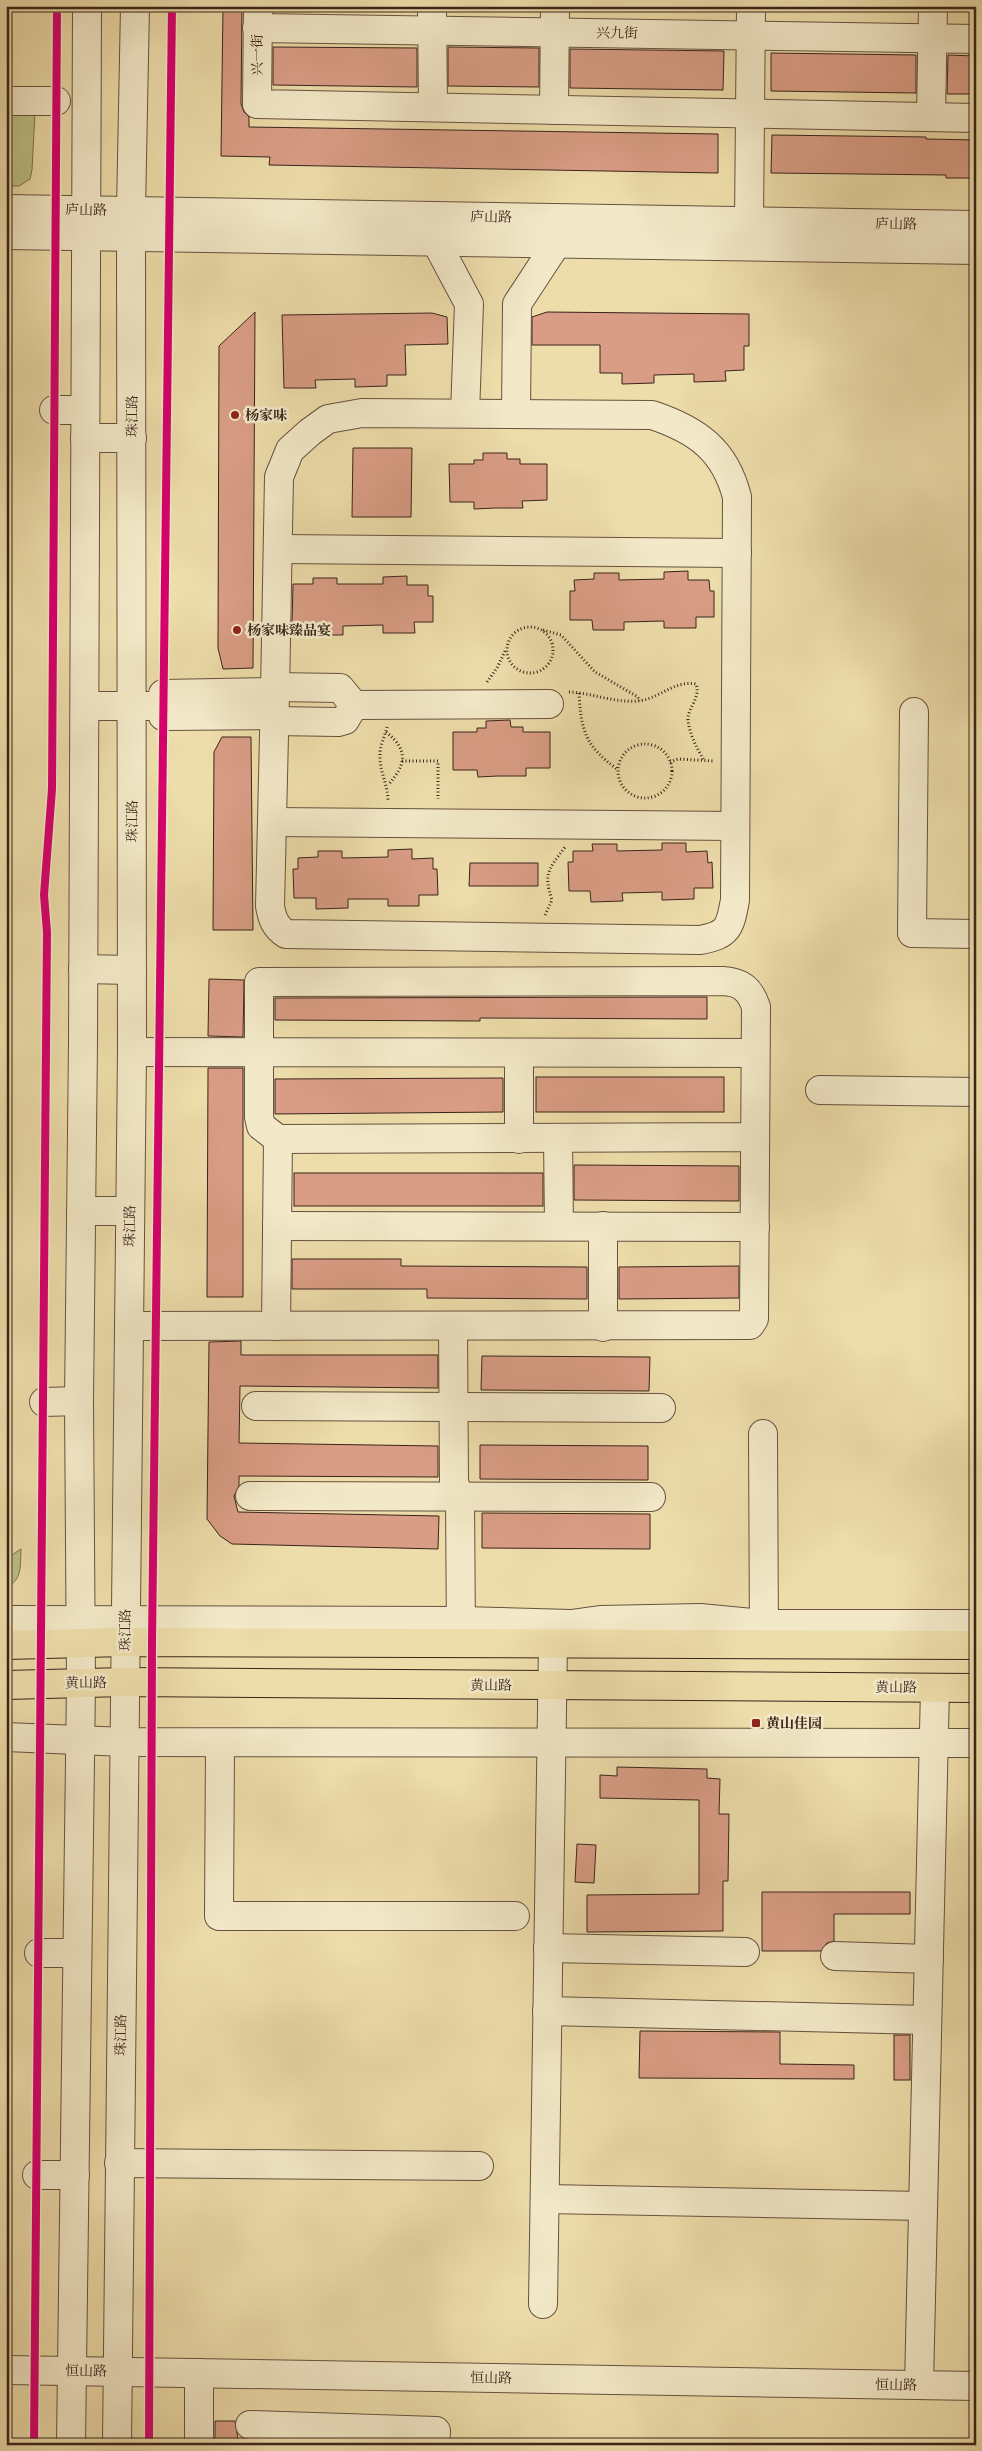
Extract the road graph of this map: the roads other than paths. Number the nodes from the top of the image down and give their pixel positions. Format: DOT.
graph roads {
  1 [pos="87,6"];
  2 [pos="135,6"];
  3 [pos="751,6"];
  4 [pos="933,6"];
  5 [pos="258,17"];
  6 [pos="432,18"];
  7 [pos="555,19"];
  8 [pos="751,35"];
  9 [pos="932,38"];
  10 [pos="976,39"];
  11 [pos="6,101"];
  12 [pos="56,101"];
  13 [pos="433,107"];
  14 [pos="554,110"];
  15 [pos="750,114"];
  16 [pos="931,117"];
  17 [pos="976,118"];
  18 [pos="6,209"];
  19 [pos="86,210"];
  20 [pos="748,221"];
  21 [pos="132,223"];
  22 [pos="976,225"];
  23 [pos="6,235"];
  24 [pos="86,237"];
  25 [pos="434,240"];
  26 [pos="557,242"];
  27 [pos="976,250"];
  28 [pos="54,410"];
  29 [pos="85,410"];
  30 [pos="465,413"];
  31 [pos="516,414"];
  32 [pos="85,438"];
  33 [pos="132,438"];
  34 [pos="278,549"];
  35 [pos="737,553"];
  36 [pos="275,704"];
  37 [pos="548,704"];
  38 [pos="85,706"];
  39 [pos="132,706"];
  40 [pos="914,712"];
  41 [pos="272,822"];
  42 [pos="735,826"];
  43 [pos="976,934"];
  44 [pos="83,969"];
  45 [pos="132,970"];
  46 [pos="132,1052"];
  47 [pos="259,1052"];
  48 [pos="519,1052"];
  49 [pos="755,1052"];
  50 [pos="820,1090"];
  51 [pos="976,1092"];
  52 [pos="755,1137"];
  53 [pos="558,1138"];
  54 [pos="278,1139"];
  55 [pos="519,1139"];
  56 [pos="81,1211"];
  57 [pos="130,1211"];
  58 [pos="278,1226"];
  59 [pos="559,1226"];
  60 [pos="603,1226"];
  61 [pos="754,1227"];
  62 [pos="129,1326"];
  63 [pos="276,1326"];
  64 [pos="461,1326"];
  65 [pos="603,1327"];
  66 [pos="79,1401"];
  67 [pos="44,1402"];
  68 [pos="256,1406"];
  69 [pos="461,1407"];
  70 [pos="661,1408"];
  71 [pos="763,1434"];
  72 [pos="250,1496"];
  73 [pos="460,1496"];
  74 [pos="651,1497"];
  75 [pos="6,1620"];
  76 [pos="976,1624"];
  77 [pos="125,1630"];
  78 [pos="81,1631"];
  79 [pos="461,1632"];
  80 [pos="764,1634"];
  81 [pos="553,1643"];
  82 [pos="6,1645"];
  83 [pos="976,1645"];
  84 [pos="125,1682"];
  85 [pos="81,1684"];
  86 [pos="6,1685"];
  87 [pos="552,1685"];
  88 [pos="935,1688"];
  89 [pos="976,1688"];
  90 [pos="6,1737"];
  91 [pos="80,1740"];
  92 [pos="124,1742"];
  93 [pos="220,1742"];
  94 [pos="552,1742"];
  95 [pos="934,1743"];
  96 [pos="976,1743"];
  97 [pos="514,1916"];
  98 [pos="548,1948"];
  99 [pos="745,1952"];
  100 [pos="39,1953"];
  101 [pos="78,1953"];
  102 [pos="835,1956"];
  103 [pos="929,1959"];
  104 [pos="548,2011"];
  105 [pos="928,2020"];
  106 [pos="119,2163"];
  107 [pos="479,2166"];
  108 [pos="37,2175"];
  109 [pos="74,2175"];
  110 [pos="544,2199"];
  111 [pos="923,2206"];
  112 [pos="543,2304"];
  113 [pos="6,2357"];
  114 [pos="72,2365"];
  115 [pos="117,2365"];
  116 [pos="6,2370"];
  117 [pos="976,2372"];
  118 [pos="199,2373"];
  119 [pos="919,2378"];
  120 [pos="976,2386"];
  121 [pos="250,2425"];
  122 [pos="71,2445"];
  123 [pos="116,2445"];
  124 [pos="198,2445"];
  125 [pos="436,2445"];
  1 -- 19 [label="street"];
  2 -- 21 [label="street, 珠江路"];
  3 -- 8 [label="street"];
  4 -- 9 [label="street"];
  5 -- 6 [label="street, 兴九街"];
  5 -- 13 [label="street, 兴一街"];
  6 -- 7 [label="street, 兴九街"];
  6 -- 13 [label="street"];
  7 -- 8 [label="street, 兴九街"];
  7 -- 14 [label="street"];
  8 -- 9 [label="street, 兴九街"];
  8 -- 15 [label="street"];
  9 -- 10 [label="street, 兴九街"];
  9 -- 16 [label="street"];
  11 -- 12 [label="street"];
  13 -- 14 [label="street"];
  14 -- 15 [label="street"];
  15 -- 16 [label="street"];
  15 -- 20 [label="street"];
  16 -- 17 [label="street"];
  18 -- 19 [label="street, 庐山路"];
  19 -- 21 [label="street, 庐山路"];
  19 -- 24 [label="street"];
  20 -- 21 [label="street, 庐山路"];
  20 -- 22 [label="street, 庐山路"];
  21 -- 24 [label="street, 庐山路"];
  21 -- 25 [label="street, 庐山路"];
  21 -- 33 [label="street, 珠江路"];
  23 -- 24 [label="street, 庐山路"];
  24 -- 29 [label="street"];
  25 -- 26 [label="street, 庐山路"];
  25 -- 30 [label="street"];
  26 -- 27 [label="street, 庐山路"];
  26 -- 31 [label="street"];
  28 -- 29 [label="street"];
  29 -- 32 [label="street"];
  30 -- 31 [label="street"];
  30 -- 34 [label="street"];
  31 -- 35 [label="street"];
  32 -- 33 [label="street"];
  32 -- 38 [label="street"];
  33 -- 39 [label="street, 珠江路"];
  34 -- 35 [label="street"];
  34 -- 36 [label="street"];
  35 -- 42 [label="street"];
  36 -- 37 [label="street"];
  36 -- 39 [label="street"];
  36 -- 41 [label="street"];
  38 -- 39 [label="street"];
  38 -- 44 [label="street"];
  39 -- 45 [label="street, 珠江路"];
  40 -- 43 [label="street"];
  41 -- 42 [label="street"];
  41 -- 42 [label="street"];
  44 -- 45 [label="street"];
  44 -- 56 [label="street"];
  45 -- 46 [label="street, 珠江路"];
  46 -- 47 [label="street"];
  46 -- 57 [label="street, 珠江路"];
  47 -- 48 [label="street"];
  47 -- 49 [label="street"];
  47 -- 54 [label="street"];
  48 -- 49 [label="street"];
  48 -- 55 [label="street"];
  49 -- 52 [label="street"];
  50 -- 51 [label="street"];
  52 -- 53 [label="street"];
  52 -- 61 [label="street"];
  53 -- 55 [label="street"];
  53 -- 59 [label="street"];
  54 -- 55 [label="street"];
  54 -- 58 [label="street"];
  56 -- 57 [label="street"];
  56 -- 66 [label="street"];
  57 -- 62 [label="street, 珠江路"];
  58 -- 59 [label="street"];
  58 -- 63 [label="street"];
  59 -- 60 [label="street"];
  60 -- 61 [label="street"];
  60 -- 65 [label="street"];
  61 -- 65 [label="street"];
  62 -- 63 [label="street"];
  62 -- 77 [label="street, 珠江路"];
  63 -- 64 [label="street"];
  64 -- 65 [label="street"];
  64 -- 69 [label="street"];
  66 -- 67 [label="street"];
  66 -- 78 [label="street"];
  68 -- 69 [label="street"];
  69 -- 70 [label="street"];
  69 -- 73 [label="street"];
  71 -- 80 [label="street"];
  72 -- 73 [label="street"];
  73 -- 74 [label="street"];
  73 -- 79 [label="street"];
  75 -- 78 [label="street"];
  76 -- 80 [label="street"];
  77 -- 78 [label="main road"];
  77 -- 79 [label="main road"];
  77 -- 84 [label="street, 珠江路"];
  78 -- 82 [label="main road"];
  78 -- 85 [label="street"];
  79 -- 80 [label="street"];
  79 -- 81 [label="main road"];
  80 -- 81 [label="main road"];
  80 -- 83 [label="main road"];
  81 -- 87 [label="street"];
  84 -- 85 [label="main road, 黄山路"];
  84 -- 87 [label="main road, 黄山路"];
  84 -- 92 [label="street, 珠江路"];
  85 -- 86 [label="main road, 黄山路"];
  85 -- 91 [label="street"];
  87 -- 88 [label="main road, 黄山路"];
  87 -- 94 [label="street"];
  88 -- 89 [label="main road, 黄山路"];
  88 -- 95 [label="street"];
  90 -- 91 [label="street"];
  91 -- 92 [label="street"];
  91 -- 101 [label="street"];
  92 -- 93 [label="street"];
  92 -- 106 [label="street, 珠江路"];
  93 -- 94 [label="street"];
  93 -- 97 [label="street"];
  94 -- 95 [label="street"];
  94 -- 98 [label="street"];
  95 -- 96 [label="street"];
  95 -- 103 [label="street"];
  98 -- 99 [label="street"];
  98 -- 104 [label="street"];
  100 -- 101 [label="street"];
  101 -- 109 [label="street"];
  102 -- 103 [label="street"];
  103 -- 105 [label="street"];
  104 -- 105 [label="street"];
  104 -- 110 [label="street"];
  105 -- 111 [label="street"];
  106 -- 107 [label="street"];
  106 -- 115 [label="street, 珠江路"];
  108 -- 109 [label="street"];
  109 -- 114 [label="street"];
  110 -- 111 [label="street"];
  110 -- 112 [label="street"];
  111 -- 119 [label="street"];
  113 -- 114 [label="street, 恒山路"];
  114 -- 115 [label="street, 恒山路"];
  114 -- 116 [label="street, 恒山路"];
  114 -- 122 [label="street"];
  115 -- 118 [label="street, 恒山路"];
  115 -- 119 [label="street, 恒山路"];
  115 -- 123 [label="street, 珠江路"];
  117 -- 119 [label="street, 恒山路"];
  118 -- 119 [label="street, 恒山路"];
  118 -- 124 [label="street"];
  119 -- 120 [label="street, 恒山路"];
  121 -- 125 [label="street"];
}
